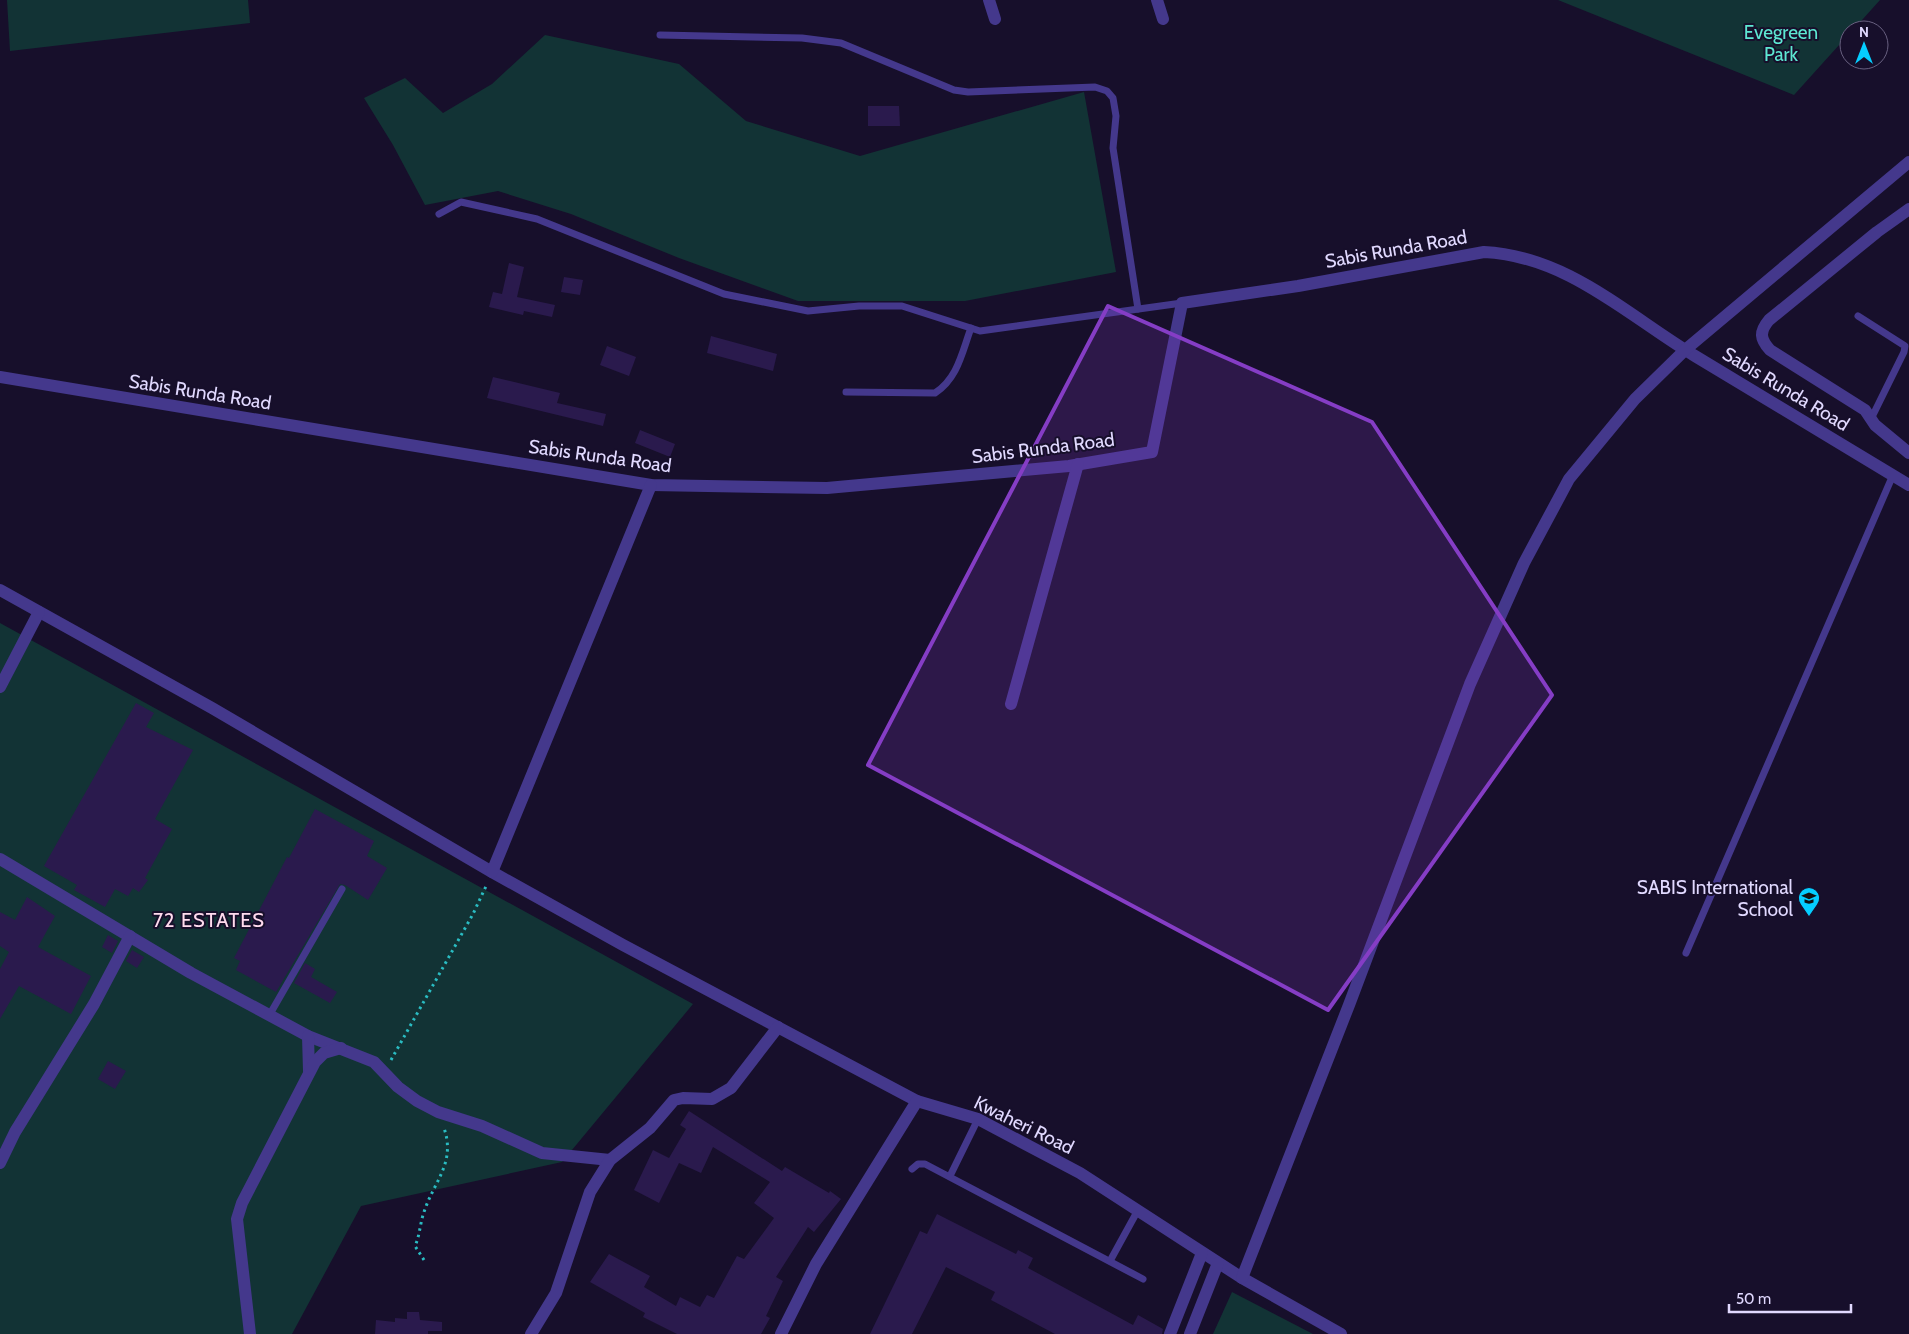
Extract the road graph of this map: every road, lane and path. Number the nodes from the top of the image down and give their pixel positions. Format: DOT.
graph roads {
  1 [pos="989,0"];
  2 [pos="1157,0"];
  3 [pos="996,19"];
  4 [pos="1163,19"];
  5 [pos="660,35"];
  6 [pos="1909,162"];
  7 [pos="1909,210"];
  8 [pos="439,214"];
  9 [pos="1182,303"];
  10 [pos="1138,309"];
  11 [pos="1858,316"];
  12 [pos="971,328"];
  13 [pos="1685,350"];
  14 [pos="0,377"];
  15 [pos="846,392"];
  16 [pos="1871,419"];
  17 [pos="1909,452"];
  18 [pos="1078,464"];
  19 [pos="1893,475"];
  20 [pos="651,485"];
  21 [pos="1909,485"];
  22 [pos="0,590"];
  23 [pos="39,612"];
  24 [pos="0,687"];
  25 [pos="1011,704"];
  26 [pos="0,859"];
  27 [pos="492,872"];
  28 [pos="342,889"];
  29 [pos="130,936"];
  30 [pos="1686,953"];
  31 [pos="270,1014"];
  32 [pos="778,1027"];
  33 [pos="308,1036"];
  34 [pos="341,1048"];
  35 [pos="382,1070"];
  36 [pos="310,1071"];
  37 [pos="917,1100"];
  38 [pos="438,1112"];
  39 [pos="978,1119"];
  40 [pos="610,1160"];
  41 [pos="0,1164"];
  42 [pos="912,1169"];
  43 [pos="950,1176"];
  44 [pos="1138,1210"];
  45 [pos="1202,1252"];
  46 [pos="424,1260"];
  47 [pos="1110,1262"];
  48 [pos="1218,1262"];
  49 [pos="1242,1278"];
  50 [pos="1143,1279"];
  51 [pos="250,1334"];
  52 [pos="531,1334"];
  53 [pos="781,1334"];
  54 [pos="1170,1334"];
  55 [pos="1190,1334"];
  56 [pos="1341,1334"];
  1 -- 3 [label="street"];
  2 -- 4 [label="street"];
  5 -- 10 [label="lane"];
  6 -- 13 [label="street"];
  7 -- 16 [label="street"];
  8 -- 12 [label="lane"];
  9 -- 10 [label="lane"];
  9 -- 13 [label="street, Sabis Runda Road"];
  9 -- 18 [label="street, Sabis Runda Road"];
  10 -- 12 [label="lane"];
  11 -- 16 [label="lane"];
  12 -- 15 [label="lane"];
  13 -- 19 [label="street, Sabis Runda Road"];
  13 -- 49 [label="street"];
  14 -- 20 [label="street, Sabis Runda Road"];
  16 -- 17 [label="street"];
  18 -- 20 [label="street, Sabis Runda Road"];
  18 -- 25 [label="street"];
  19 -- 21 [label="street, Sabis Runda Road"];
  19 -- 30 [label="lane"];
  20 -- 27 [label="street"];
  22 -- 23 [label="street, Kwaheri Road"];
  23 -- 24 [label="street"];
  23 -- 27 [label="street, Kwaheri Road"];
  26 -- 29 [label="street"];
  27 -- 32 [label="street, Kwaheri Road"];
  27 -- 35 [label="path"];
  28 -- 31 [label="lane"];
  29 -- 31 [label="street"];
  29 -- 41 [label="street"];
  31 -- 33 [label="street"];
  32 -- 37 [label="street, Kwaheri Road"];
  32 -- 40 [label="street"];
  33 -- 34 [label="street"];
  33 -- 36 [label="street"];
  34 -- 35 [label="street"];
  34 -- 36 [label="street"];
  35 -- 38 [label="street"];
  36 -- 51 [label="street"];
  37 -- 39 [label="street, Kwaheri Road"];
  37 -- 53 [label="street"];
  38 -- 40 [label="street"];
  38 -- 46 [label="path"];
  39 -- 43 [label="lane"];
  39 -- 44 [label="street, Kwaheri Road"];
  40 -- 52 [label="street"];
  42 -- 43 [label="lane"];
  43 -- 47 [label="lane"];
  44 -- 45 [label="street, Kwaheri Road"];
  44 -- 47 [label="lane"];
  45 -- 48 [label="street, Kwaheri Road"];
  45 -- 54 [label="street"];
  47 -- 50 [label="lane"];
  48 -- 49 [label="street, Kwaheri Road"];
  48 -- 55 [label="street"];
  49 -- 56 [label="street, Kwaheri Road"];
}
